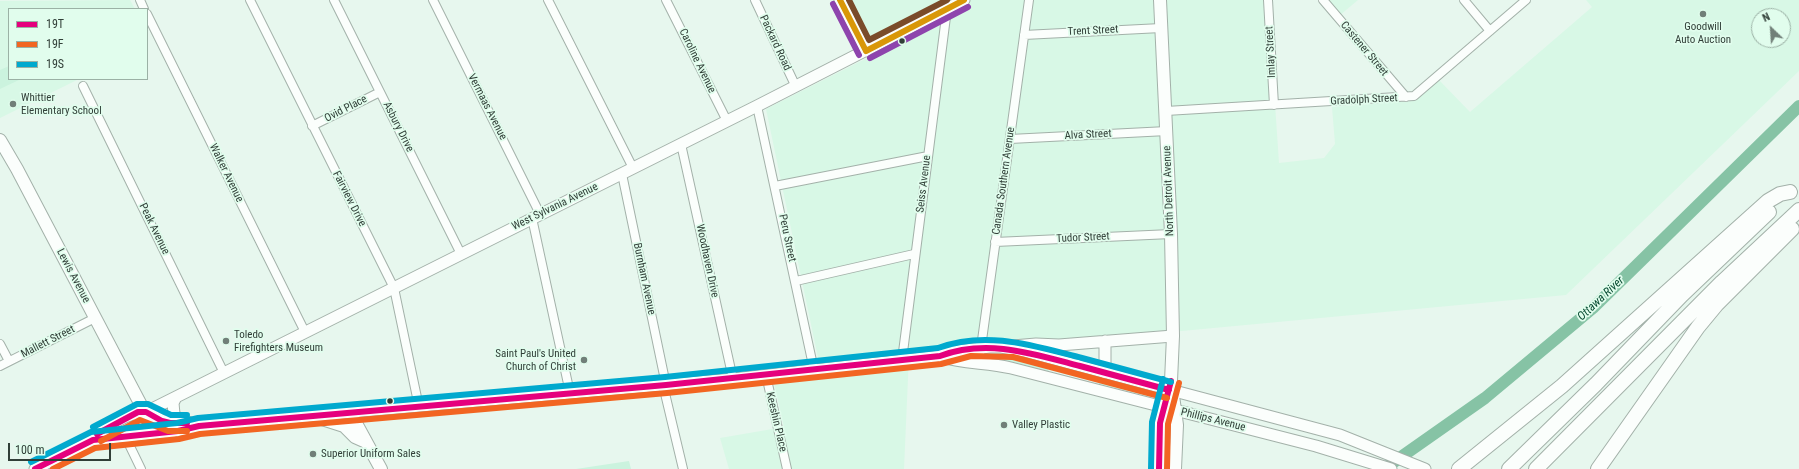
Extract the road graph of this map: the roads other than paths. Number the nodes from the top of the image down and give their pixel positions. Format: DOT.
graph roads {
  1 [pos="250,0"];
  2 [pos="334,0"];
  3 [pos="433,0"];
  4 [pos="548,0"];
  5 [pos="666,0"];
  6 [pos="755,0"];
  7 [pos="840,0"];
  8 [pos="964,0"];
  9 [pos="1029,0"];
  10 [pos="1160,0"];
  11 [pos="1268,0"];
  12 [pos="1323,0"];
  13 [pos="1464,0"];
  14 [pos="1526,0"];
  15 [pos="947,9"];
  16 [pos="148,16"];
  17 [pos="1162,28"];
  18 [pos="1490,31"];
  19 [pos="1024,35"];
  20 [pos="866,51"];
  21 [pos="83,86"];
  22 [pos="796,87"];
  23 [pos="380,92"];
  24 [pos="1406,97"];
  25 [pos="1274,105"];
  26 [pos="757,106"];
  27 [pos="1166,111"];
  28 [pos="727,121"];
  29 [pos="312,126"];
  30 [pos="1167,131"];
  31 [pos="1010,139"];
  32 [pos="0,140"];
  33 [pos="681,144"];
  34 [pos="928,156"];
  35 [pos="632,168"];
  36 [pos="622,174"];
  37 [pos="775,186"];
  38 [pos="1795,189"];
  39 [pos="1799,210"];
  40 [pos="536,216"];
  41 [pos="1799,223"];
  42 [pos="1171,234"];
  43 [pos="996,242"];
  44 [pos="461,254"];
  45 [pos="914,254"];
  46 [pos="796,281"];
  47 [pos="394,288"];
  48 [pos="95,318"];
  49 [pos="304,332"];
  50 [pos="1173,336"];
  51 [pos="1105,341"];
  52 [pos="0,344"];
  53 [pos="1001,347"];
  54 [pos="981,348"];
  55 [pos="940,356"];
  56 [pos="902,360"];
  57 [pos="1056,360"];
  58 [pos="9,362"];
  59 [pos="979,362"];
  60 [pos="0,366"];
  61 [pos="814,370"];
  62 [pos="1100,372"];
  63 [pos="224,373"];
  64 [pos="766,375"];
  65 [pos="1051,378"];
  66 [pos="733,379"];
  67 [pos="665,385"];
  68 [pos="1171,388"];
  69 [pos="1090,389"];
  70 [pos="570,393"];
  71 [pos="176,397"];
  72 [pos="419,407"];
  73 [pos="1169,409"];
  74 [pos="146,412"];
  75 [pos="350,412"];
  76 [pos="308,416"];
  77 [pos="125,418"];
  78 [pos="182,423"];
  79 [pos="199,426"];
  80 [pos="168,432"];
  81 [pos="125,436"];
  82 [pos="367,442"];
  83 [pos="84,444"];
  84 [pos="35,469"];
  85 [pos="141,469"];
  86 [pos="381,469"];
  87 [pos="683,469"];
  88 [pos="787,469"];
  89 [pos="1159,469"];
  90 [pos="1175,469"];
  91 [pos="1391,469"];
  92 [pos="1425,469"];
  93 [pos="1459,469"];
  94 [pos="1509,469"];
  95 [pos="1536,469"];
  96 [pos="1598,469"];
  1 -- 29 [label="street, Fairview Drive"];
  2 -- 23 [label="street, Asbury Drive"];
  3 -- 40 [label="street, Vermaas Avenue"];
  4 -- 35 [label="street"];
  5 -- 28 [label="street, Caroline Avenue"];
  6 -- 22 [label="street, Packard Road"];
  7 -- 20 [label="main road"];
  8 -- 15 [label="main road, West Sylvania Avenue"];
  9 -- 19 [label="street, Canada Southern Avenue"];
  10 -- 17 [label="main road, North Detroit Avenue"];
  11 -- 25 [label="street, Imlay Street"];
  12 -- 24 [label="street, Castener Street"];
  13 -- 18 [label="street"];
  14 -- 18 [label="street, Gradolph Street"];
  15 -- 20 [label="main road, West Sylvania Avenue"];
  15 -- 34 [label="street, Seiss Avenue"];
  16 -- 49 [label="street, Walker Avenue"];
  17 -- 19 [label="street, Trent Street"];
  17 -- 27 [label="main road, North Detroit Avenue"];
  18 -- 24 [label="street, Gradolph Street"];
  19 -- 31 [label="street, Canada Southern Avenue"];
  20 -- 22 [label="main road, West Sylvania Avenue"];
  21 -- 63 [label="street, Peak Avenue"];
  22 -- 26 [label="main road, West Sylvania Avenue"];
  23 -- 29 [label="street, Ovid Place"];
  23 -- 44 [label="street, Asbury Drive"];
  24 -- 25 [label="street, Gradolph Street"];
  25 -- 27 [label="street, Gradolph Street"];
  26 -- 28 [label="main road, West Sylvania Avenue"];
  26 -- 37 [label="street, Peru Street"];
  27 -- 30 [label="main road, North Detroit Avenue"];
  28 -- 33 [label="main road, West Sylvania Avenue"];
  29 -- 47 [label="street, Fairview Drive"];
  30 -- 31 [label="street, Alva Street"];
  30 -- 42 [label="main road, North Detroit Avenue"];
  31 -- 43 [label="street, Canada Southern Avenue"];
  32 -- 48 [label="main road, Lewis Avenue"];
  33 -- 35 [label="main road, West Sylvania Avenue"];
  33 -- 66 [label="street, Woodhaven Drive"];
  34 -- 37 [label="street"];
  34 -- 45 [label="street, Seiss Avenue"];
  35 -- 36 [label="main road, West Sylvania Avenue"];
  36 -- 40 [label="main road, West Sylvania Avenue"];
  36 -- 67 [label="street, Burnham Avenue"];
  37 -- 46 [label="street, Peru Street"];
  38 -- 93 [label="highway"];
  38 -- 94 [label="highway"];
  39 -- 95 [label="highway"];
  40 -- 44 [label="main road, West Sylvania Avenue"];
  40 -- 70 [label="street, Vermaas Avenue"];
  41 -- 96 [label="highway"];
  42 -- 43 [label="street, Tudor Street"];
  42 -- 50 [label="main road, North Detroit Avenue"];
  43 -- 54 [label="street, Canada Southern Avenue"];
  44 -- 47 [label="main road, West Sylvania Avenue"];
  45 -- 46 [label="street"];
  45 -- 56 [label="street, Seiss Avenue"];
  46 -- 61 [label="street, Peru Street"];
  47 -- 49 [label="main road, West Sylvania Avenue"];
  47 -- 72 [label="street, Fairview Drive"];
  48 -- 58 [label="street, Mallett Street"];
  48 -- 74 [label="main road, Lewis Avenue"];
  49 -- 63 [label="main road, West Sylvania Avenue"];
  50 -- 51 [label="main road, Phillips Avenue"];
  50 -- 68 [label="main road, North Detroit Avenue"];
  51 -- 53 [label="main road, Phillips Avenue"];
  51 -- 62 [label="main road"];
  52 -- 58 [label="street"];
  53 -- 54 [label="main road, Phillips Avenue"];
  53 -- 57 [label="main road, Phillips Avenue"];
  54 -- 55 [label="main road, Phillips Avenue"];
  54 -- 59 [label="street, Canada Southern Avenue"];
  55 -- 56 [label="main road, Phillips Avenue"];
  55 -- 59 [label="main road, Phillips Avenue"];
  56 -- 61 [label="main road, Phillips Avenue"];
  57 -- 62 [label="main road, Phillips Avenue"];
  57 -- 65 [label="main road"];
  58 -- 60 [label="street, Mallett Street"];
  59 -- 65 [label="main road, Phillips Avenue"];
  61 -- 64 [label="main road, Phillips Avenue"];
  62 -- 68 [label="main road, Phillips Avenue"];
  62 -- 69 [label="main road"];
  63 -- 71 [label="main road, West Sylvania Avenue"];
  64 -- 66 [label="main road, Phillips Avenue"];
  64 -- 88 [label="street, Keeshin Place"];
  65 -- 69 [label="main road, Phillips Avenue"];
  66 -- 67 [label="main road, Phillips Avenue"];
  67 -- 70 [label="main road, Phillips Avenue"];
  67 -- 87 [label="street, Burnham Avenue"];
  68 -- 73 [label="main road, North Detroit Avenue"];
  68 -- 92 [label="main road, Phillips Avenue"];
  69 -- 73 [label="main road, Phillips Avenue"];
  70 -- 72 [label="main road, Phillips Avenue"];
  71 -- 74 [label="main road, West Sylvania Avenue"];
  71 -- 78 [label="main road"];
  72 -- 75 [label="main road, Phillips Avenue"];
  73 -- 89 [label="main road, North Detroit Avenue"];
  73 -- 90 [label="main road, North Detroit Avenue"];
  73 -- 91 [label="main road, Phillips Avenue"];
  74 -- 77 [label="main road, West Sylvania Avenue"];
  74 -- 78 [label="main road, Phillips Avenue"];
  74 -- 80 [label="main road"];
  74 -- 81 [label="main road, West Sylvania Avenue"];
  75 -- 76 [label="main road, Phillips Avenue"];
  75 -- 82 [label="main road"];
  76 -- 79 [label="main road, Phillips Avenue"];
  76 -- 82 [label="main road"];
  77 -- 81 [label="main road"];
  77 -- 83 [label="main road, West Sylvania Avenue"];
  78 -- 79 [label="main road, Phillips Avenue"];
  79 -- 80 [label="main road, Phillips Avenue"];
  80 -- 81 [label="main road"];
  81 -- 83 [label="main road, West Sylvania Avenue"];
  81 -- 85 [label="street"];
  82 -- 86 [label="main road"];
  83 -- 84 [label="main road, West Sylvania Avenue"];
}
